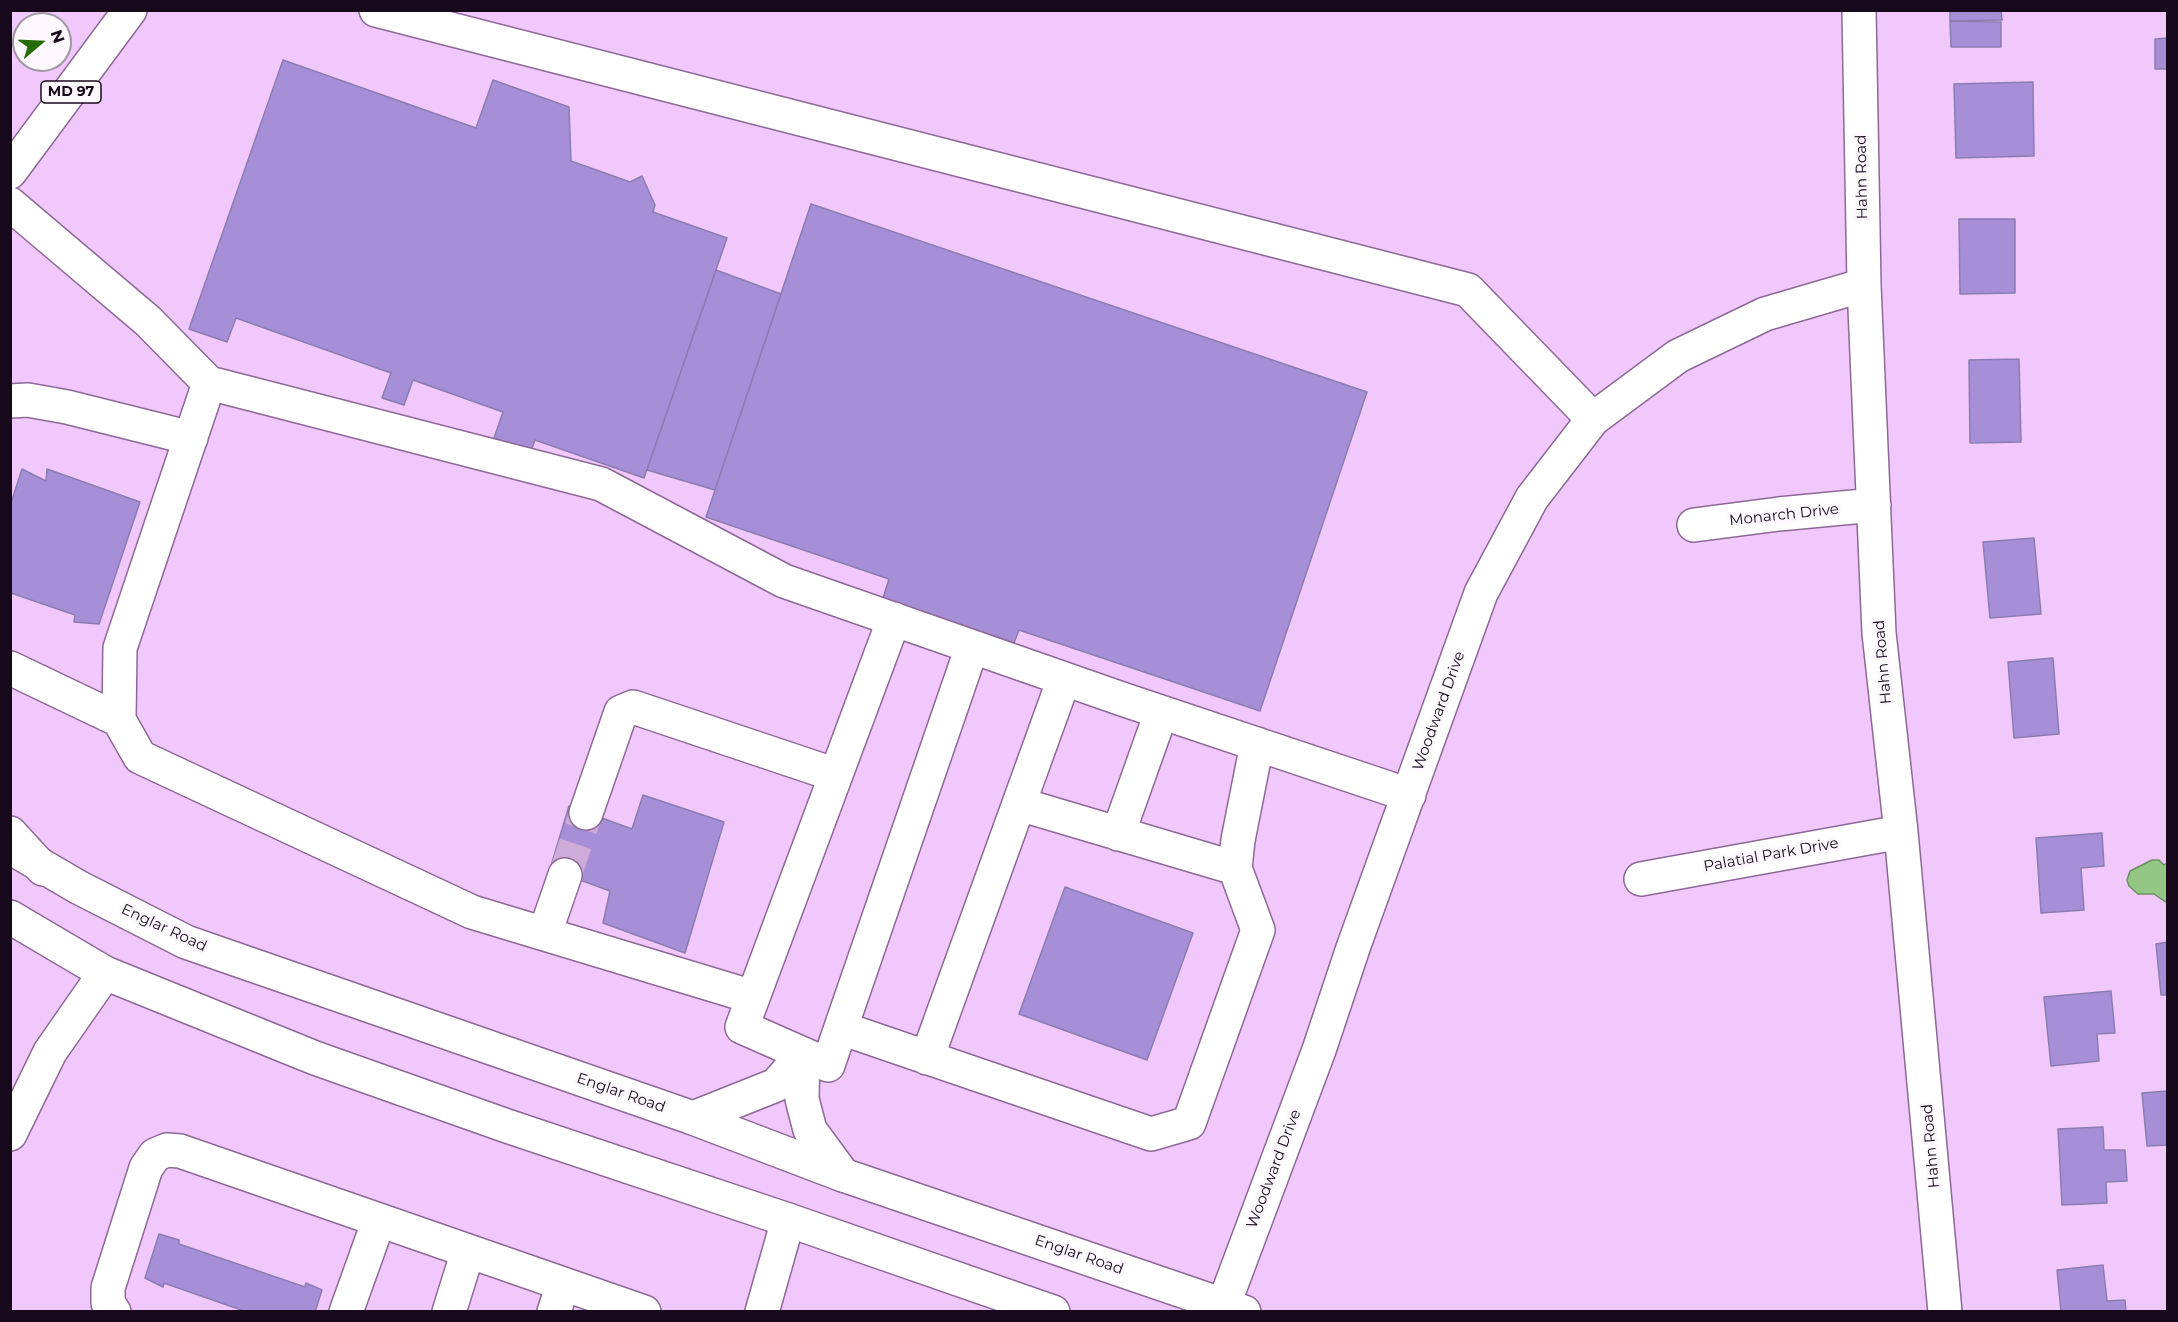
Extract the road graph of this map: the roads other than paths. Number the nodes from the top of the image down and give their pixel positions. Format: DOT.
graph roads {
  1 [pos="130,10"];
  2 [pos="376,10"];
  3 [pos="1859,10"];
  4 [pos="10,172"];
  5 [pos="10,204"];
  6 [pos="1864,285"];
  7 [pos="209,383"];
  8 [pos="10,401"];
  9 [pos="1593,419"];
  10 [pos="191,438"];
  11 [pos="1874,505"];
  12 [pos="1694,525"];
  13 [pos="894,619"];
  14 [pos="972,647"];
  15 [pos="10,668"];
  16 [pos="1064,679"];
  17 [pos="1161,712"];
  18 [pos="119,720"];
  19 [pos="1257,744"];
  20 [pos="836,775"];
  21 [pos="1409,795"];
  22 [pos="1019,804"];
  23 [pos="586,813"];
  24 [pos="1901,832"];
  25 [pos="10,833"];
  26 [pos="1118,834"];
  27 [pos="10,847"];
  28 [pos="1235,868"];
  29 [pos="43,869"];
  30 [pos="565,875"];
  31 [pos="1641,879"];
  32 [pos="10,917"];
  33 [pos="545,933"];
  34 [pos="105,973"];
  35 [pos="753,997"];
  36 [pos="841,1028"];
  37 [pos="803,1054"];
  38 [pos="927,1058"];
  39 [pos="693,1118"];
  40 [pos="10,1134"];
  41 [pos="843,1175"];
  42 [pos="788,1220"];
  43 [pos="379,1221"];
  44 [pos="468,1251"];
  45 [pos="558,1298"];
  46 [pos="1229,1309"];
  47 [pos="114,1311"];
  48 [pos="346,1311"];
  49 [pos="448,1311"];
  50 [pos="644,1311"];
  51 [pos="762,1311"];
  52 [pos="1053,1311"];
  53 [pos="1945,1311"];
  1 -- 4 [label="main road, MD 97"];
  2 -- 9 [label="main road"];
  3 -- 6 [label="main road, Hahn Road"];
  5 -- 7 [label="main road"];
  6 -- 9 [label="main road, Woodward Drive"];
  6 -- 11 [label="main road, Hahn Road"];
  7 -- 10 [label="main road"];
  7 -- 13 [label="main road"];
  8 -- 10 [label="main road"];
  9 -- 21 [label="main road, Woodward Drive"];
  10 -- 18 [label="main road"];
  11 -- 12 [label="main road, Monarch Drive"];
  11 -- 24 [label="main road, Hahn Road"];
  13 -- 14 [label="main road"];
  13 -- 20 [label="main road"];
  14 -- 16 [label="main road"];
  14 -- 36 [label="main road"];
  15 -- 18 [label="main road"];
  16 -- 17 [label="main road"];
  16 -- 22 [label="main road"];
  17 -- 19 [label="main road"];
  17 -- 26 [label="main road"];
  18 -- 33 [label="main road"];
  19 -- 21 [label="main road"];
  19 -- 28 [label="main road"];
  20 -- 23 [label="main road"];
  20 -- 35 [label="main road"];
  21 -- 46 [label="main road, Woodward Drive"];
  22 -- 26 [label="main road"];
  22 -- 38 [label="main road"];
  24 -- 31 [label="main road, Palatial Park Drive"];
  24 -- 53 [label="main road, Hahn Road"];
  25 -- 29 [label="main road"];
  26 -- 28 [label="main road"];
  27 -- 29 [label="main road, Englar Road"];
  28 -- 38 [label="main road"];
  29 -- 39 [label="main road, Englar Road"];
  30 -- 33 [label="main road"];
  32 -- 34 [label="main road"];
  33 -- 35 [label="main road"];
  34 -- 40 [label="main road"];
  34 -- 42 [label="main road"];
  35 -- 37 [label="main road"];
  36 -- 37 [label="main road"];
  36 -- 38 [label="main road"];
  37 -- 39 [label="main road"];
  37 -- 41 [label="main road"];
  39 -- 41 [label="main road, Englar Road"];
  41 -- 46 [label="main road, Englar Road"];
  42 -- 51 [label="main road"];
  42 -- 52 [label="main road"];
  43 -- 44 [label="main road"];
  43 -- 47 [label="main road"];
  43 -- 48 [label="main road"];
  44 -- 45 [label="main road"];
  44 -- 49 [label="main road"];
  45 -- 50 [label="main road"];
}
